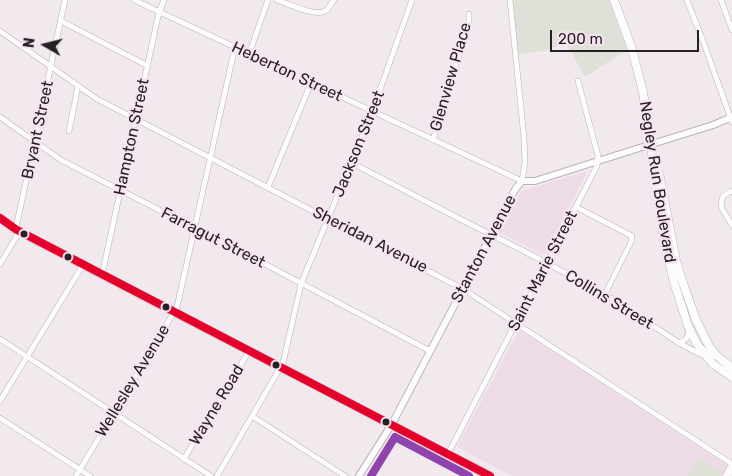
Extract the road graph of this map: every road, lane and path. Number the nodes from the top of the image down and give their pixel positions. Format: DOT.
graph roads {
  1 [pos="65,0"];
  2 [pos="134,0"];
  3 [pos="164,0"];
  4 [pos="268,0"];
  5 [pos="277,0"];
  6 [pos="334,0"];
  7 [pos="412,0"];
  8 [pos="510,0"];
  9 [pos="614,0"];
  10 [pos="619,0"];
  11 [pos="687,0"];
  12 [pos="721,0"];
  13 [pos="159,12"];
  14 [pos="469,14"];
  15 [pos="61,21"];
  16 [pos="732,30"];
  17 [pos="0,31"];
  18 [pos="235,47"];
  19 [pos="249,54"];
  20 [pos="148,66"];
  21 [pos="51,67"];
  22 [pos="578,81"];
  23 [pos="311,83"];
  24 [pos="78,86"];
  25 [pos="372,112"];
  26 [pos="0,117"];
  27 [pos="136,119"];
  28 [pos="732,119"];
  29 [pos="69,131"];
  30 [pos="433,140"];
  31 [pos="35,142"];
  32 [pos="211,158"];
  33 [pos="598,161"];
  34 [pos="352,163"];
  35 [pos="522,181"];
  36 [pos="268,187"];
  37 [pos="120,190"];
  38 [pos="732,191"];
  39 [pos="576,207"];
  40 [pos="0,218"];
  41 [pos="328,219"];
  42 [pos="732,225"];
  43 [pos="195,229"];
  44 [pos="17,230"];
  45 [pos="491,235"];
  46 [pos="0,264"];
  47 [pos="546,264"];
  48 [pos="83,265"];
  49 [pos="102,275"];
  50 [pos="302,284"];
  51 [pos="463,289"];
  52 [pos="605,294"];
  53 [pos="174,312"];
  54 [pos="516,323"];
  55 [pos="688,326"];
  56 [pos="0,339"];
  57 [pos="679,343"];
  58 [pos="249,351"];
  59 [pos="430,351"];
  60 [pos="27,356"];
  61 [pos="706,356"];
  62 [pos="281,367"];
  63 [pos="732,368"];
  64 [pos="732,377"];
  65 [pos="0,401"];
  66 [pos="114,413"];
  67 [pos="252,416"];
  68 [pos="0,418"];
  69 [pos="392,424"];
  70 [pos="448,454"];
  71 [pos="184,458"];
  72 [pos="732,465"];
  73 [pos="80,470"];
  74 [pos="76,476"];
  75 [pos="90,476"];
  76 [pos="211,476"];
  77 [pos="217,476"];
  78 [pos="345,476"];
  79 [pos="359,476"];
  80 [pos="490,476"];
  81 [pos="727,476"];
  1 -- 15 [label="street, Bryant Street"];
  2 -- 13 [label="street, Heberton Street"];
  3 -- 13 [label="street, Hampton Street"];
  4 -- 19 [label="street"];
  5 -- 6 [label="street"];
  7 -- 25 [label="street, Jackson Street"];
  8 -- 35 [label="street, Stanton Avenue"];
  9 -- 55 [label="main road, Negley Run Boulevard"];
  10 -- 63 [label="main road, Negley Run Boulevard"];
  11 -- 28 [label="street"];
  12 -- 16 [label="street"];
  13 -- 18 [label="street, Heberton Street"];
  13 -- 20 [label="street, Hampton Street"];
  14 -- 30 [label="street, Glenview Place"];
  15 -- 20 [label="street"];
  15 -- 21 [label="street, Bryant Street"];
  17 -- 21 [label="street, Sheridan Avenue"];
  18 -- 19 [label="street, Heberton Street"];
  18 -- 32 [label="street, Wellesley Avenue"];
  19 -- 23 [label="street, Heberton Street"];
  20 -- 27 [label="street, Hampton Street"];
  21 -- 24 [label="street, Sheridan Avenue"];
  21 -- 31 [label="street, Bryant Street"];
  22 -- 33 [label="street"];
  23 -- 25 [label="street, Heberton Street"];
  23 -- 36 [label="street"];
  24 -- 27 [label="street, Sheridan Avenue"];
  24 -- 29 [label="street"];
  25 -- 30 [label="street, Heberton Street"];
  25 -- 34 [label="street, Jackson Street"];
  26 -- 31 [label="street, Farragut Street"];
  27 -- 32 [label="street, Sheridan Avenue"];
  27 -- 37 [label="street, Hampton Street"];
  28 -- 33 [label="street, bridge"];
  30 -- 35 [label="street, Heberton Street"];
  31 -- 37 [label="street, Farragut Street"];
  31 -- 44 [label="street, Bryant Street"];
  32 -- 36 [label="street, Sheridan Avenue"];
  32 -- 43 [label="street, Wellesley Avenue"];
  33 -- 35 [label="street"];
  33 -- 39 [label="street, Saint Marie Street"];
  34 -- 41 [label="street, Jackson Street"];
  34 -- 45 [label="street, Collins Street"];
  35 -- 45 [label="street, Stanton Avenue"];
  36 -- 41 [label="street, Sheridan Avenue"];
  37 -- 43 [label="street, Farragut Street"];
  37 -- 49 [label="street, Hampton Street"];
  38 -- 42 [label="street"];
  39 -- 47 [label="street, Saint Marie Street"];
  39 -- 52 [label="street"];
  40 -- 44 [label="main road"];
  41 -- 50 [label="street, Jackson Street"];
  41 -- 51 [label="street, Sheridan Avenue"];
  43 -- 50 [label="street, Farragut Street"];
  43 -- 53 [label="street, Wellesley Avenue"];
  44 -- 46 [label="street, Bryant Street"];
  44 -- 48 [label="main road"];
  45 -- 47 [label="street, Collins Street"];
  45 -- 51 [label="street, Stanton Avenue"];
  47 -- 52 [label="street, Collins Street"];
  47 -- 54 [label="street, Saint Marie Street"];
  48 -- 49 [label="main road"];
  48 -- 60 [label="street"];
  49 -- 53 [label="main road"];
  50 -- 59 [label="street, Farragut Street"];
  50 -- 62 [label="street, Jackson Street"];
  51 -- 54 [label="street, Sheridan Avenue"];
  51 -- 59 [label="street, Stanton Avenue"];
  52 -- 57 [label="street, Collins Street"];
  53 -- 58 [label="main road"];
  53 -- 66 [label="street, Wellesley Avenue"];
  54 -- 70 [label="street, Saint Marie Street"];
  54 -- 72 [label="street, Sheridan Avenue"];
  55 -- 57 [label="street"];
  55 -- 61 [label="main road, Negley Run Boulevard"];
  56 -- 60 [label="street"];
  57 -- 61 [label="street, Collins Street"];
  58 -- 62 [label="main road"];
  58 -- 71 [label="street, Wayne Road"];
  59 -- 69 [label="street, Stanton Avenue"];
  60 -- 65 [label="street"];
  60 -- 66 [label="street"];
  61 -- 64 [label="main road, Negley Run Boulevard"];
  62 -- 67 [label="street, Jackson Street"];
  62 -- 69 [label="main road"];
  66 -- 71 [label="street"];
  66 -- 73 [label="street, Wellesley Avenue"];
  67 -- 77 [label="street, Jackson Street"];
  67 -- 78 [label="street"];
  68 -- 73 [label="street"];
  69 -- 70 [label="main road"];
  69 -- 79 [label="street, Stanton Avenue"];
  70 -- 80 [label="main road"];
  71 -- 76 [label="street"];
  72 -- 81 [label="main road"];
  73 -- 74 [label="street, Wellesley Avenue"];
  73 -- 75 [label="street"];
}
